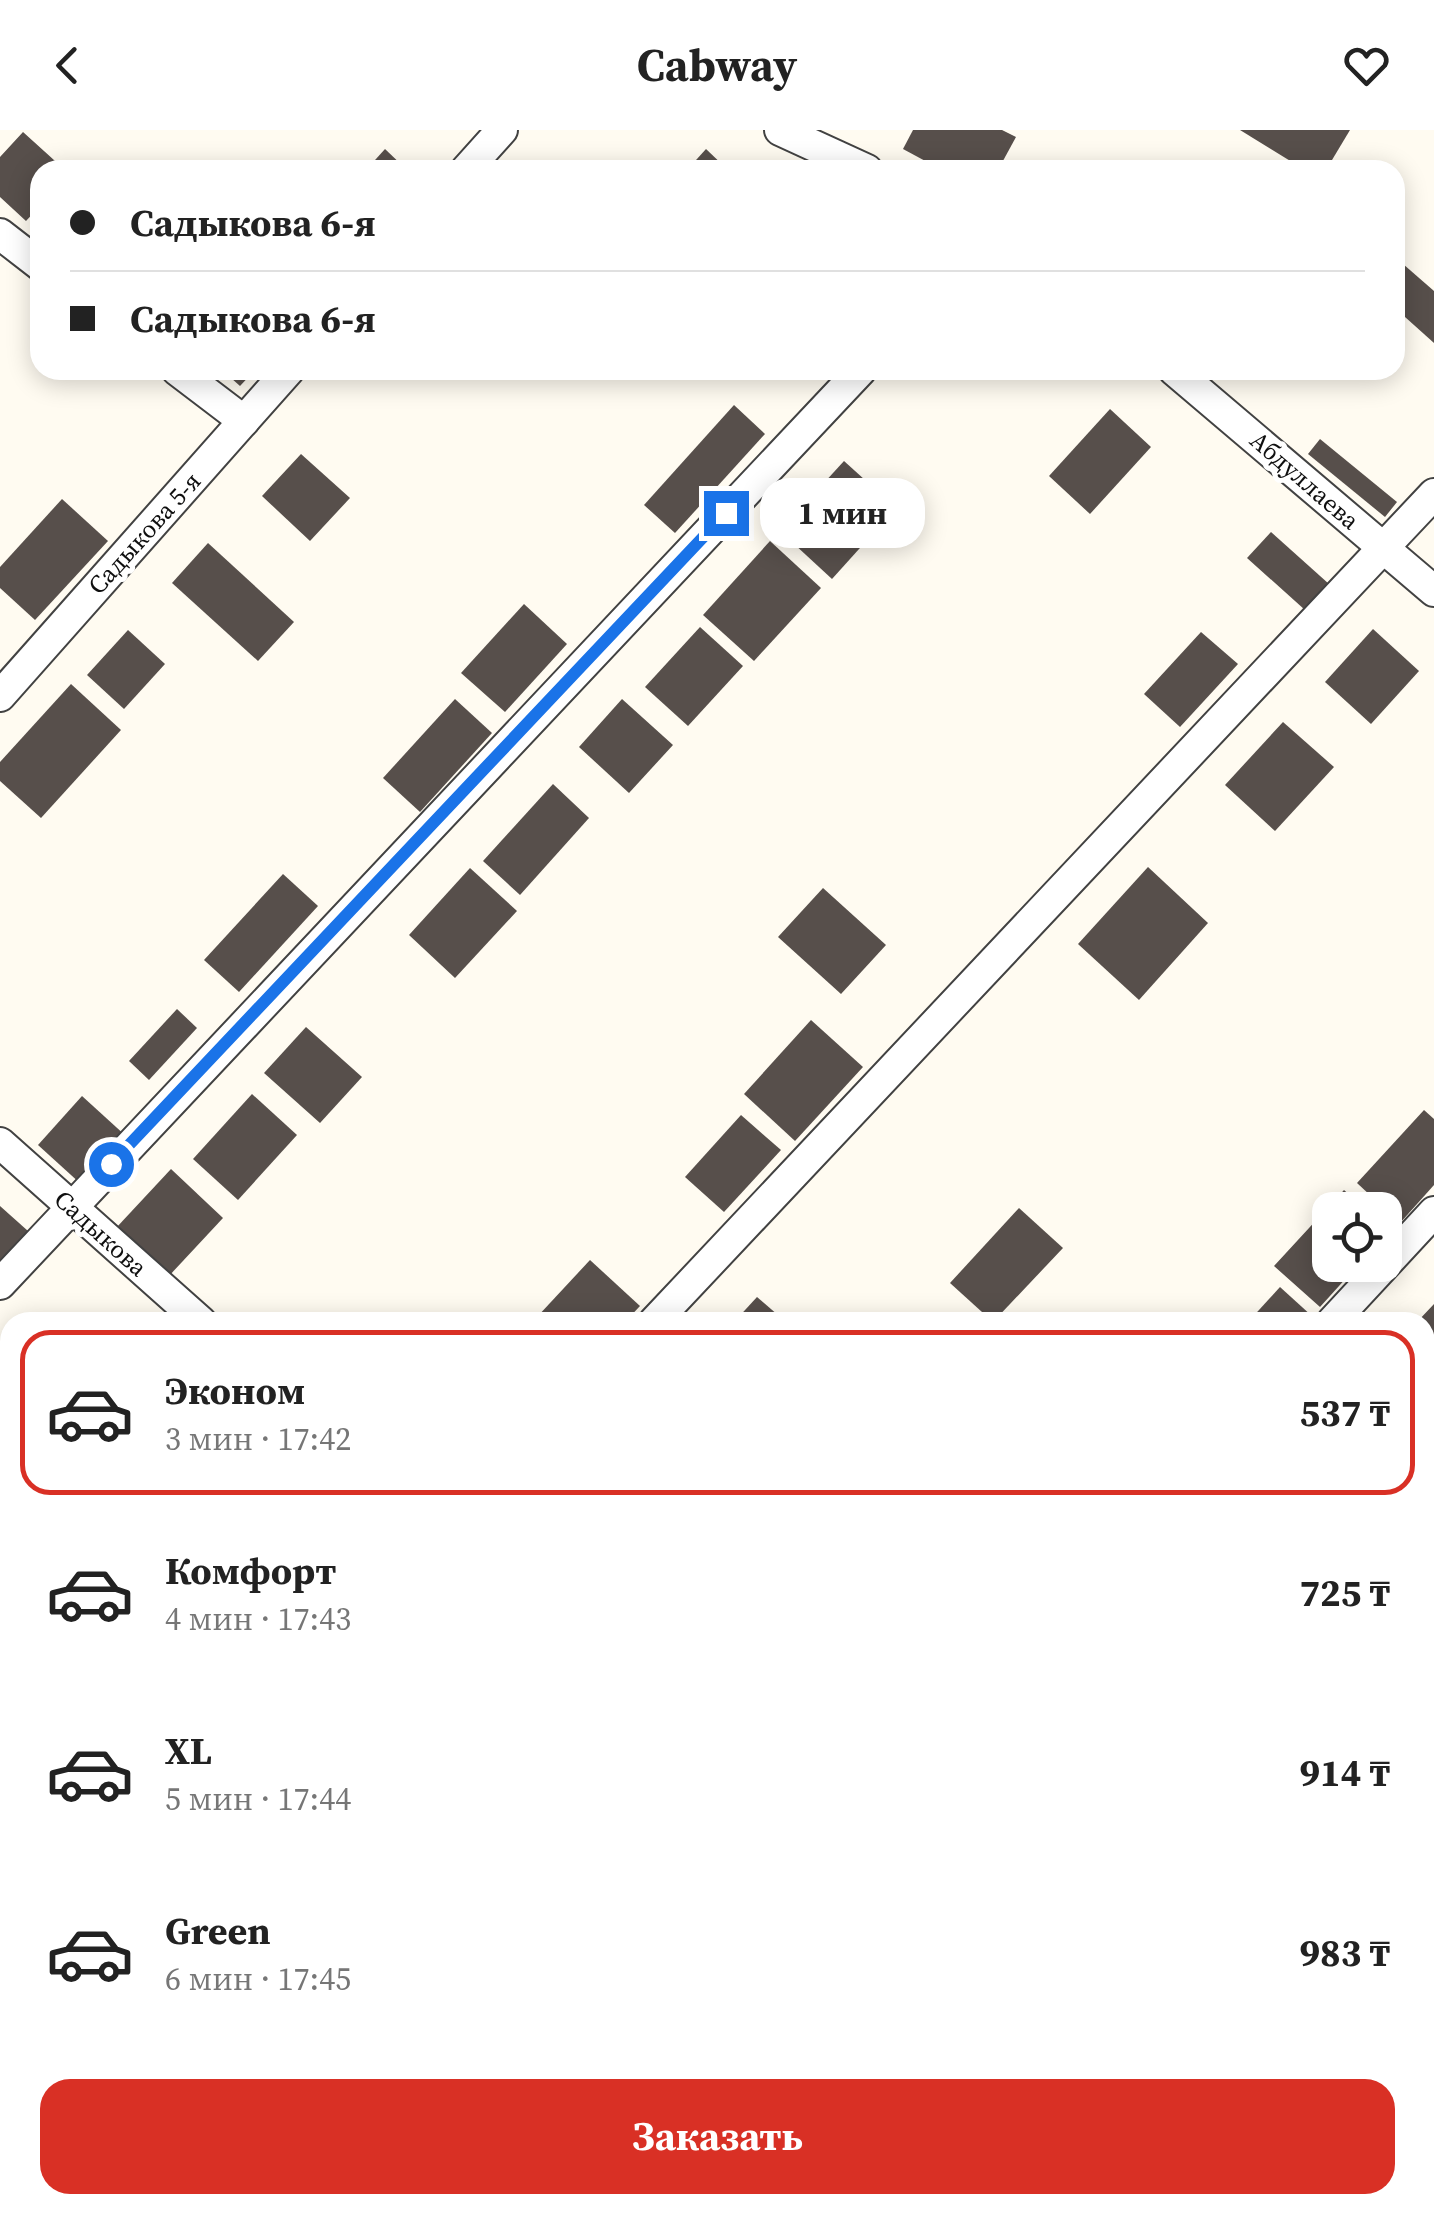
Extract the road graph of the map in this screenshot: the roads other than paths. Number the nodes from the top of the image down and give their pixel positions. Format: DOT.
graph roads {
  1 [pos="502,130"];
  2 [pos="780,130"];
  3 [pos="475,160"];
  4 [pos="845,160"];
  5 [pos="0,234"];
  6 [pos="30,257"];
  7 [pos="190,380"];
  8 [pos="280,380"];
  9 [pos="852,380"];
  10 [pos="1186,380"];
  11 [pos="244,421"];
  12 [pos="1434,494"];
  13 [pos="1386,550"];
  14 [pos="1434,591"];
  15 [pos="0,696"];
  16 [pos="0,1143"];
  17 [pos="72,1206"];
  18 [pos="1434,1212"];
  19 [pos="0,1284"];
  20 [pos="190,1312"];
  21 [pos="663,1312"];
  22 [pos="1341,1312"];
  1 -- 3 [label="street"];
  2 -- 4 [label="street"];
  5 -- 6 [label="street"];
  7 -- 11 [label="street"];
  8 -- 11 [label="street, Садыкова 5-я"];
  9 -- 17 [label="street"];
  10 -- 13 [label="street, Абдуллаева"];
  11 -- 15 [label="street, Садыкова 5-я"];
  12 -- 13 [label="street"];
  13 -- 14 [label="street, Абдуллаева"];
  13 -- 21 [label="street"];
  16 -- 17 [label="street, Садыкова"];
  17 -- 19 [label="street"];
  17 -- 20 [label="street, Садыкова"];
  18 -- 22 [label="street"];
}
